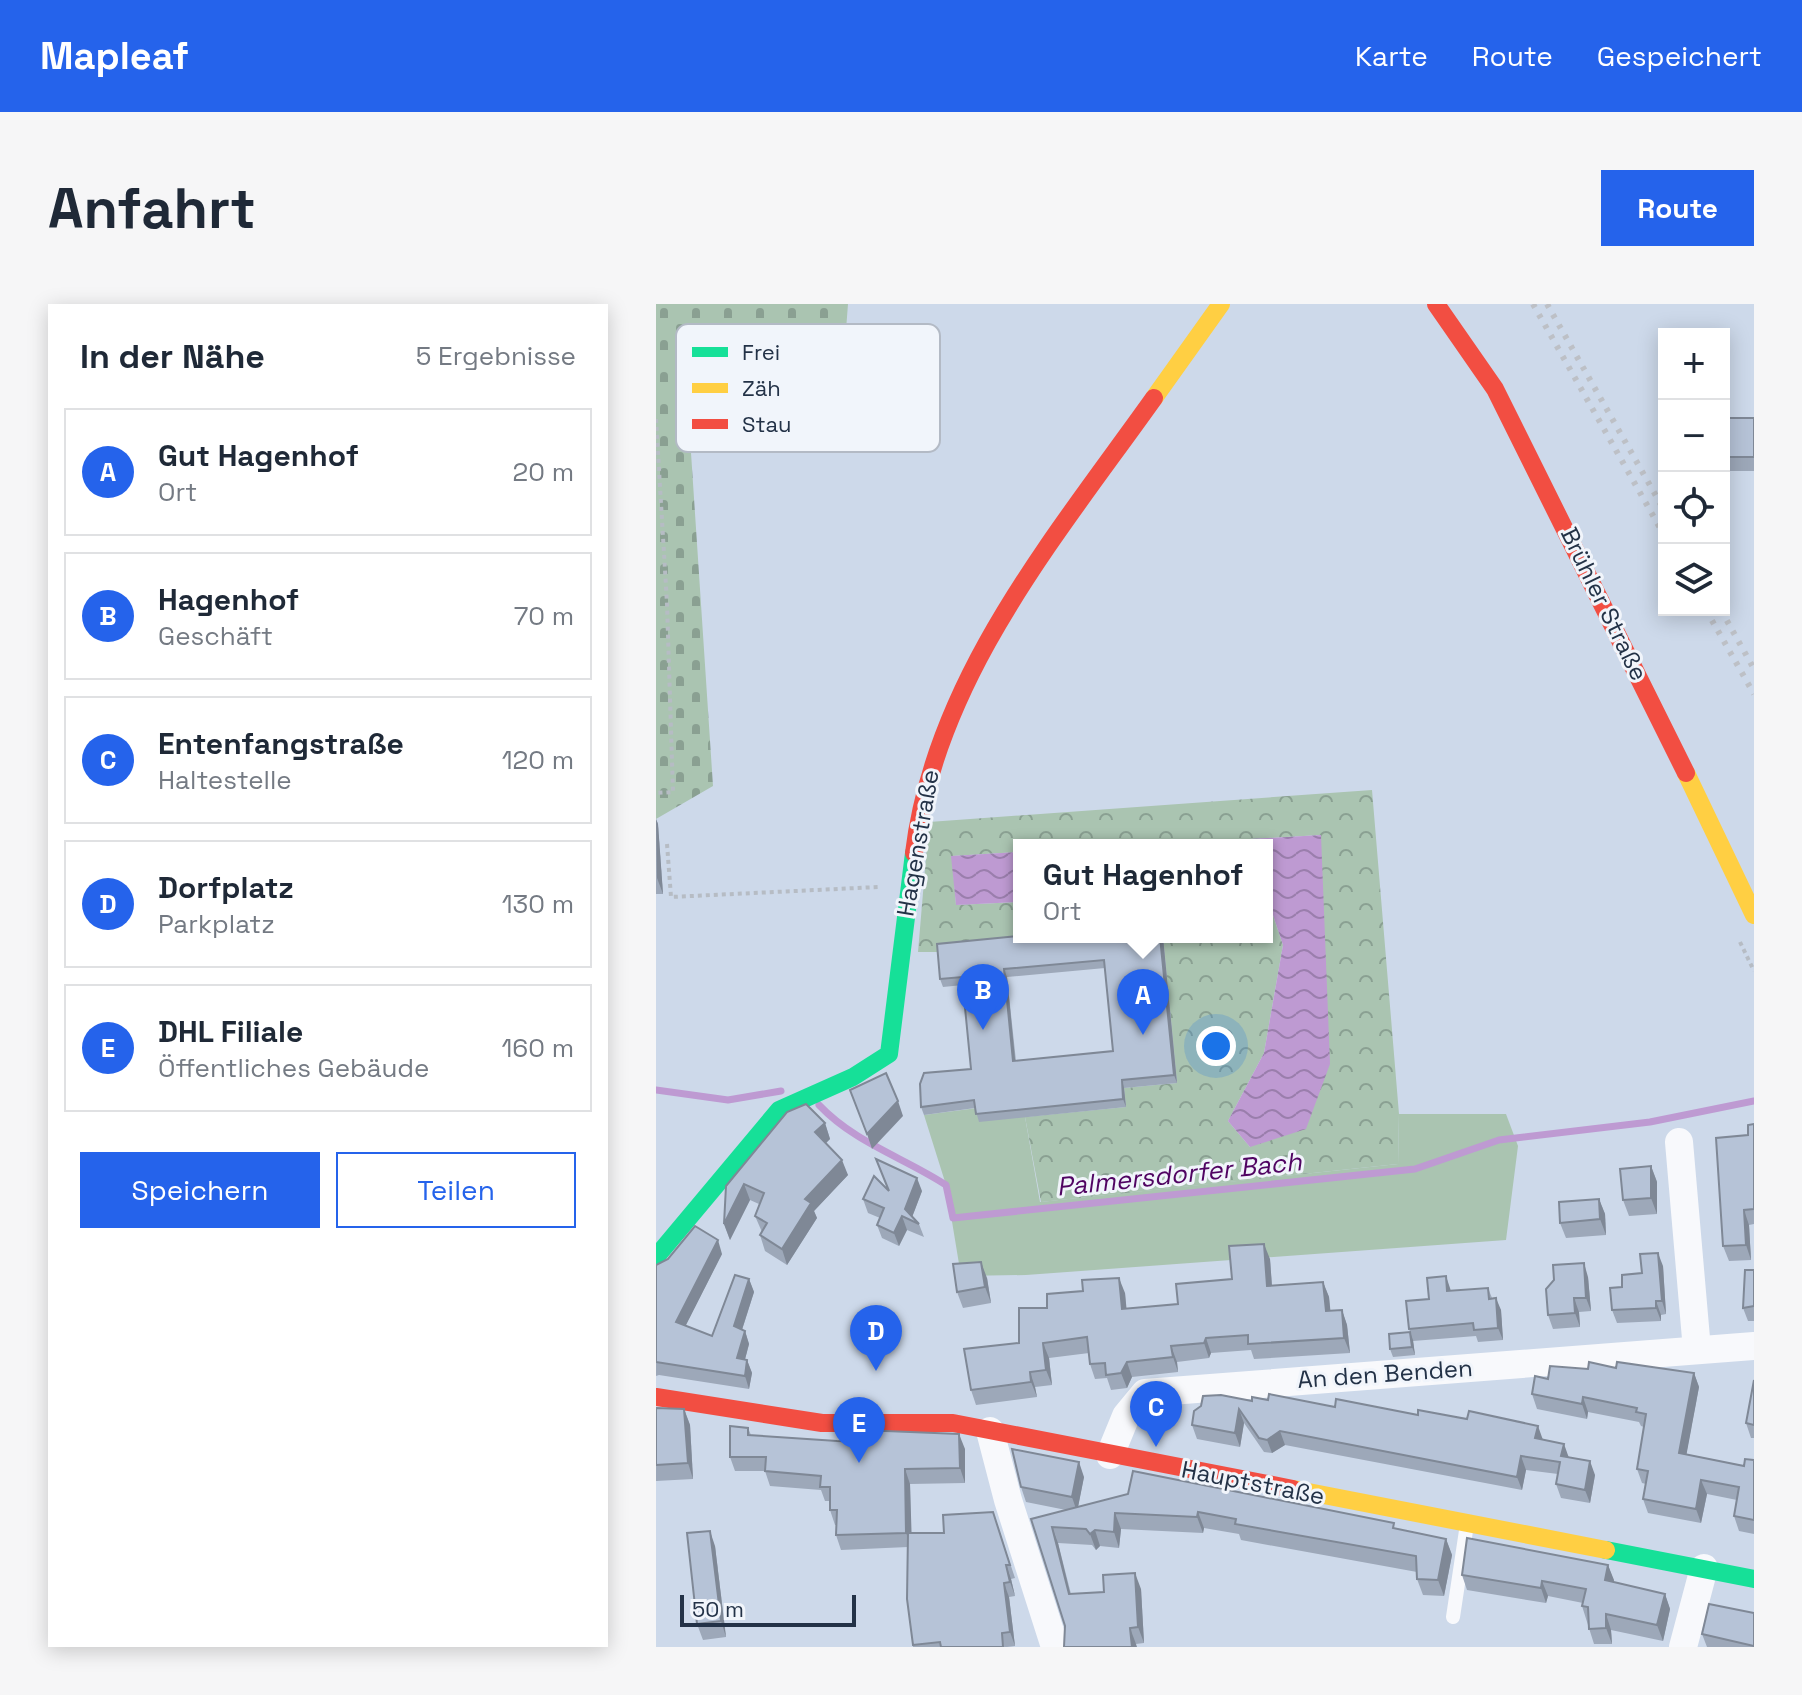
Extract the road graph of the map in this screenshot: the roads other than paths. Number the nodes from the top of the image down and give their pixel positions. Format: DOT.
graph roads {
  1 [pos="1221,304"];
  2 [pos="1436,304"];
  3 [pos="1754,915"];
  4 [pos="1679,1142"];
  5 [pos="656,1257"];
  6 [pos="1754,1346"];
  7 [pos="1697,1350"];
  8 [pos="656,1397"];
  9 [pos="990,1431"];
  10 [pos="1110,1455"];
  11 [pos="1467,1524"];
  12 [pos="1704,1568"];
  13 [pos="1754,1579"];
  14 [pos="1453,1617"];
  15 [pos="1055,1647"];
  16 [pos="1683,1647"];
  1 -- 5 [label="street, Hagenstraße"];
  2 -- 3 [label="street, Brühler Straße"];
  4 -- 7 [label="street"];
  6 -- 7 [label="street, An den Benden"];
  7 -- 10 [label="street, An den Benden"];
  8 -- 9 [label="street, Hauptstraße"];
  9 -- 10 [label="street, Hauptstraße"];
  9 -- 15 [label="street"];
  10 -- 11 [label="street, Hauptstraße"];
  11 -- 12 [label="street, Hauptstraße"];
  11 -- 14 [label="lane"];
  12 -- 13 [label="street, Hauptstraße"];
  12 -- 16 [label="street"];
}
